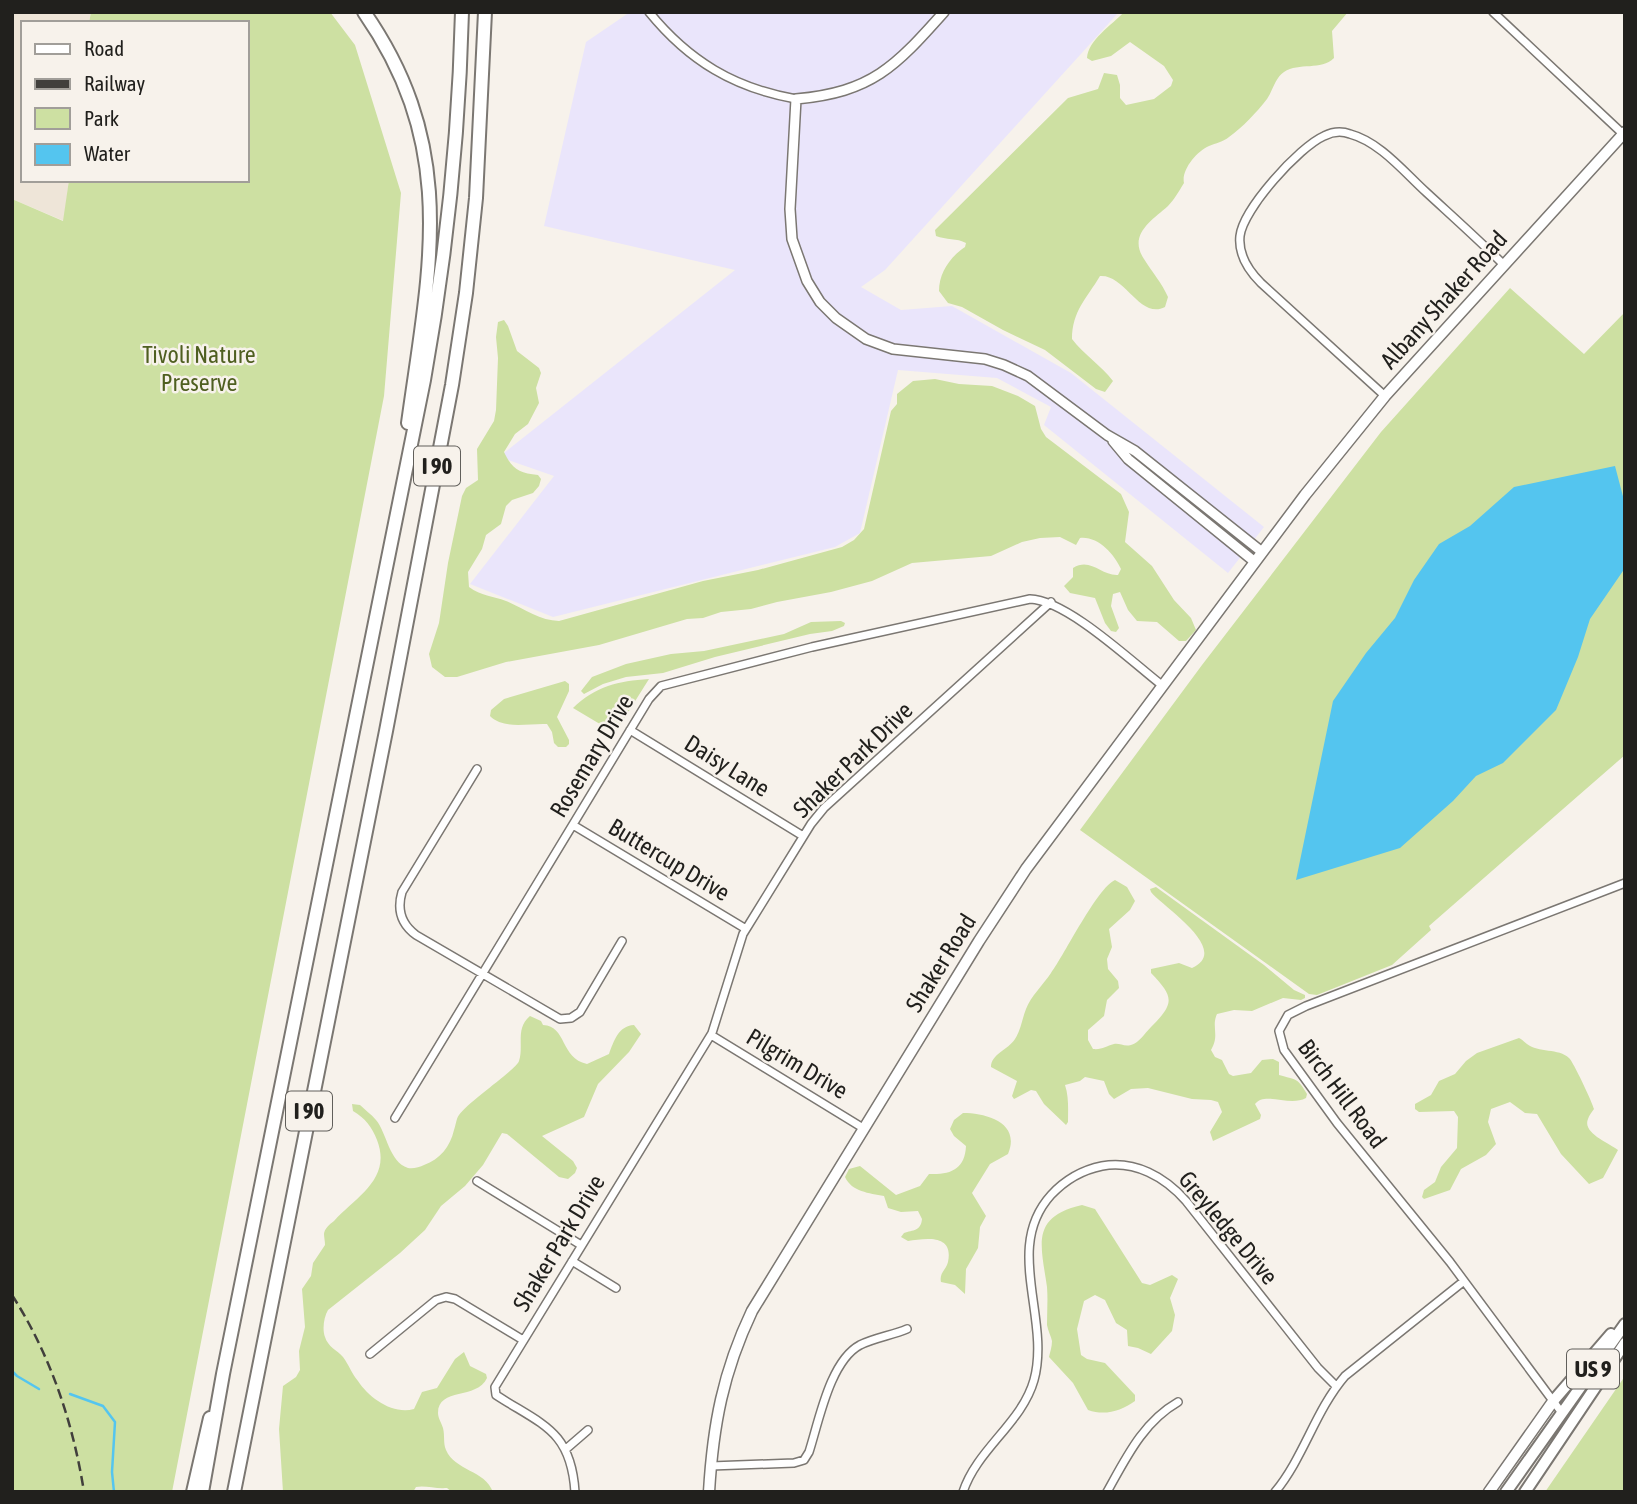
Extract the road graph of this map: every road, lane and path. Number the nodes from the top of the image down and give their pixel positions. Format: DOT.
graph roads {
  1 [pos="364,12"];
  2 [pos="462,12"];
  3 [pos="485,12"];
  4 [pos="649,12"];
  5 [pos="944,12"];
  6 [pos="1493,12"];
  7 [pos="796,99"];
  8 [pos="1624,133"];
  9 [pos="1504,265"];
  10 [pos="1385,397"];
  11 [pos="1107,435"];
  12 [pos="1300,501"];
  13 [pos="396,515"];
  14 [pos="1262,552"];
  15 [pos="1255,562"];
  16 [pos="1051,602"];
  17 [pos="1163,686"];
  18 [pos="631,730"];
  19 [pos="477,769"];
  20 [pos="573,825"];
  21 [pos="803,836"];
  22 [pos="1625,883"];
  23 [pos="746,929"];
  24 [pos="622,941"];
  25 [pos="482,973"];
  26 [pos="710,1035"];
  27 [pos="395,1118"];
  28 [pos="863,1128"];
  29 [pos="477,1181"];
  30 [pos="581,1245"];
  31 [pos="572,1261"];
  32 [pos="1464,1281"];
  33 [pos="616,1288"];
  34 [pos="1625,1322"];
  35 [pos="907,1329"];
  36 [pos="523,1340"];
  37 [pos="1625,1343"];
  38 [pos="370,1354"];
  39 [pos="223,1374"];
  40 [pos="1336,1386"];
  41 [pos="1554,1400"];
  42 [pos="1178,1402"];
  43 [pos="1562,1413"];
  44 [pos="588,1430"];
  45 [pos="566,1449"];
  46 [pos="711,1466"];
  47 [pos="1532,1481"];
  48 [pos="193,1492"];
  49 [pos="202,1492"];
  50 [pos="233,1492"];
  51 [pos="575,1492"];
  52 [pos="709,1492"];
  53 [pos="963,1492"];
  54 [pos="1107,1492"];
  55 [pos="1275,1492"];
  56 [pos="1489,1492"];
  57 [pos="1506,1492"];
  58 [pos="1525,1492"];
  1 -- 13 [label="highway"];
  2 -- 13 [label="highway, I 90"];
  3 -- 50 [label="highway, I 90"];
  4 -- 7 [label="street"];
  5 -- 7 [label="street"];
  6 -- 8 [label="street"];
  7 -- 11 [label="street"];
  8 -- 9 [label="main road, Albany Shaker Road"];
  9 -- 10 [label="main road, Albany Shaker Road"];
  9 -- 10 [label="street"];
  10 -- 12 [label="main road, Albany Shaker Road"];
  11 -- 14 [label="street"];
  11 -- 15 [label="street"];
  12 -- 14 [label="main road, Shaker Road"];
  13 -- 39 [label="highway, I 90"];
  14 -- 15 [label="main road, Shaker Road"];
  15 -- 17 [label="main road, Shaker Road"];
  16 -- 17 [label="street"];
  16 -- 18 [label="street, Rosemary Drive"];
  16 -- 21 [label="street, Shaker Park Drive"];
  17 -- 28 [label="main road, Shaker Road"];
  18 -- 20 [label="street, Rosemary Drive"];
  18 -- 21 [label="street, Daisy Lane"];
  19 -- 25 [label="street"];
  20 -- 23 [label="street, Buttercup Drive"];
  20 -- 25 [label="street, Rosemary Drive"];
  21 -- 23 [label="street, Shaker Park Drive"];
  22 -- 32 [label="street, Birch Hill Road"];
  23 -- 26 [label="street, Shaker Park Drive"];
  24 -- 25 [label="street"];
  25 -- 27 [label="street, Rosemary Drive"];
  26 -- 28 [label="street, Pilgrim Drive"];
  26 -- 30 [label="street, Shaker Park Drive"];
  28 -- 46 [label="main road, Shaker Road"];
  29 -- 30 [label="street"];
  30 -- 31 [label="street, Shaker Park Drive"];
  31 -- 33 [label="street"];
  31 -- 36 [label="street, Shaker Park Drive"];
  32 -- 40 [label="street"];
  32 -- 41 [label="street, Birch Hill Road"];
  34 -- 41 [label="main road"];
  34 -- 43 [label="main road, US 9"];
  35 -- 46 [label="street"];
  36 -- 38 [label="street"];
  36 -- 45 [label="street, Shaker Park Drive"];
  37 -- 47 [label="main road, US 9"];
  39 -- 48 [label="highway"];
  39 -- 49 [label="highway, I 90"];
  40 -- 53 [label="street, Greyledge Drive"];
  40 -- 55 [label="street"];
  41 -- 43 [label="street, Birch Hill Road"];
  41 -- 56 [label="main road"];
  42 -- 54 [label="street"];
  43 -- 47 [label="main road"];
  43 -- 57 [label="main road, US 9"];
  44 -- 45 [label="street"];
  45 -- 51 [label="street"];
  46 -- 52 [label="main road, Shaker Road"];
  47 -- 58 [label="main road, US 9"];
}
